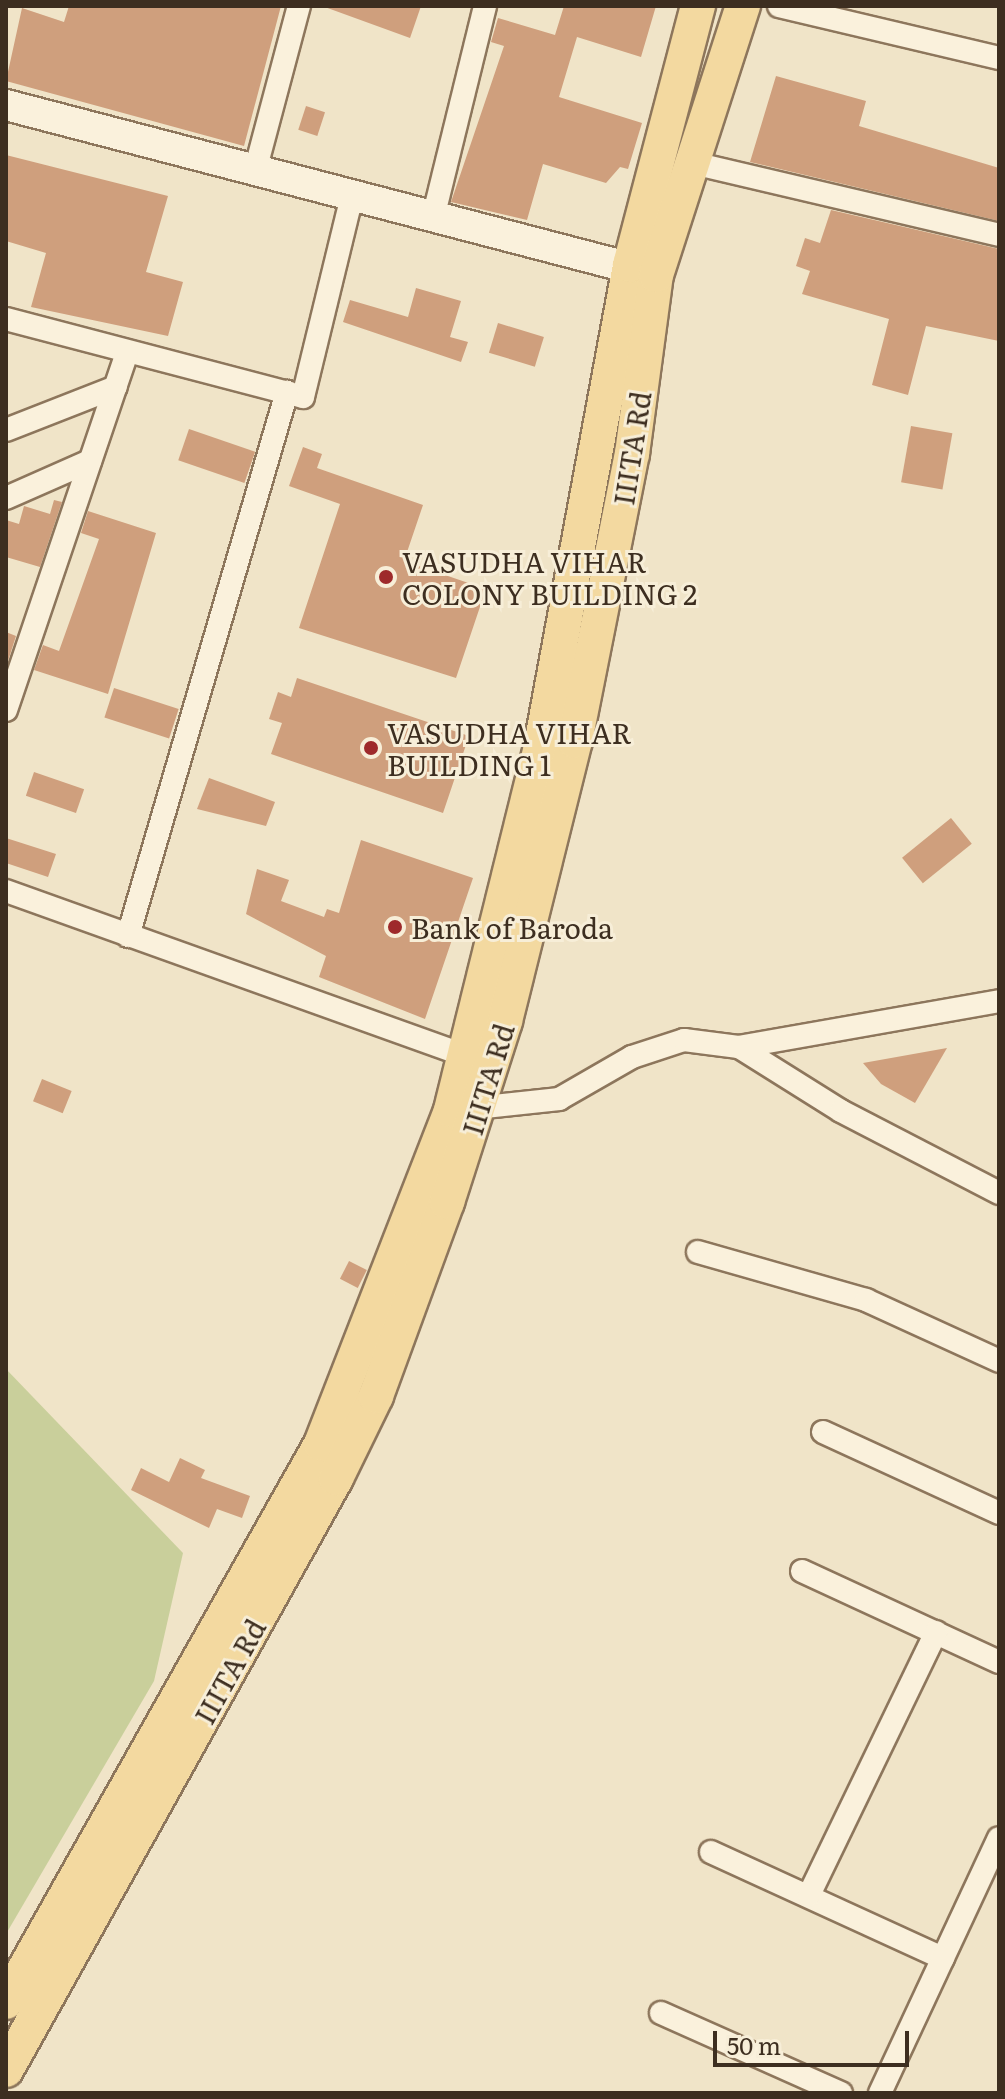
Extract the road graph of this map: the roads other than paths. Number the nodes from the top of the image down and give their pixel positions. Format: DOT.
graph roads {
  1 [pos="299,6"];
  2 [pos="485,6"];
  3 [pos="698,6"];
  4 [pos="743,6"];
  5 [pos="779,6"];
  6 [pos="999,58"];
  7 [pos="6,105"];
  8 [pos="693,163"];
  9 [pos="255,171"];
  10 [pos="352,196"];
  11 [pos="433,218"];
  12 [pos="999,235"];
  13 [pos="643,270"];
  14 [pos="6,319"];
  15 [pos="127,353"];
  16 [pos="116,387"];
  17 [pos="287,392"];
  18 [pos="6,430"];
  19 [pos="90,461"];
  20 [pos="6,498"];
  21 [pos="6,710"];
  22 [pos="6,891"];
  23 [pos="128,936"];
  24 [pos="999,1001"];
  25 [pos="739,1047"];
  26 [pos="466,1056"];
  27 [pos="465,1109"];
  28 [pos="999,1193"];
  29 [pos="698,1252"];
  30 [pos="999,1361"];
  31 [pos="823,1432"];
  32 [pos="307,1499"];
  33 [pos="999,1513"];
  34 [pos="802,1571"];
  35 [pos="936,1632"];
  36 [pos="999,1662"];
  37 [pos="999,1838"];
  38 [pos="711,1852"];
  39 [pos="809,1895"];
  40 [pos="943,1958"];
  41 [pos="6,2002"];
  42 [pos="661,2013"];
  43 [pos="6,2070"];
  44 [pos="841,2093"];
  45 [pos="880,2093"];
  1 -- 9 [label="street"];
  2 -- 11 [label="street"];
  3 -- 13 [label="main road, IIITA Rd"];
  4 -- 8 [label="main road, IIITA Rd"];
  5 -- 6 [label="street"];
  7 -- 9 [label="street"];
  8 -- 12 [label="street"];
  8 -- 13 [label="main road, IIITA Rd"];
  9 -- 10 [label="street"];
  10 -- 11 [label="street"];
  10 -- 17 [label="street"];
  11 -- 13 [label="street"];
  13 -- 26 [label="main road, IIITA Rd"];
  13 -- 27 [label="main road, IIITA Rd"];
  14 -- 15 [label="street"];
  15 -- 16 [label="street"];
  15 -- 17 [label="street"];
  16 -- 18 [label="street"];
  16 -- 19 [label="street"];
  17 -- 23 [label="street"];
  19 -- 20 [label="street"];
  19 -- 21 [label="street"];
  22 -- 23 [label="street"];
  23 -- 26 [label="street"];
  24 -- 25 [label="street"];
  25 -- 27 [label="street"];
  25 -- 28 [label="street"];
  26 -- 27 [label="main road, IIITA Rd"];
  27 -- 32 [label="main road, IIITA Rd"];
  29 -- 30 [label="street"];
  31 -- 33 [label="street"];
  32 -- 41 [label="main road, IIITA Rd"];
  32 -- 43 [label="main road, IIITA Rd"];
  34 -- 35 [label="street"];
  35 -- 36 [label="street"];
  35 -- 39 [label="street"];
  37 -- 40 [label="street"];
  38 -- 39 [label="street"];
  39 -- 40 [label="street"];
  40 -- 45 [label="street"];
  42 -- 44 [label="street"];
}
